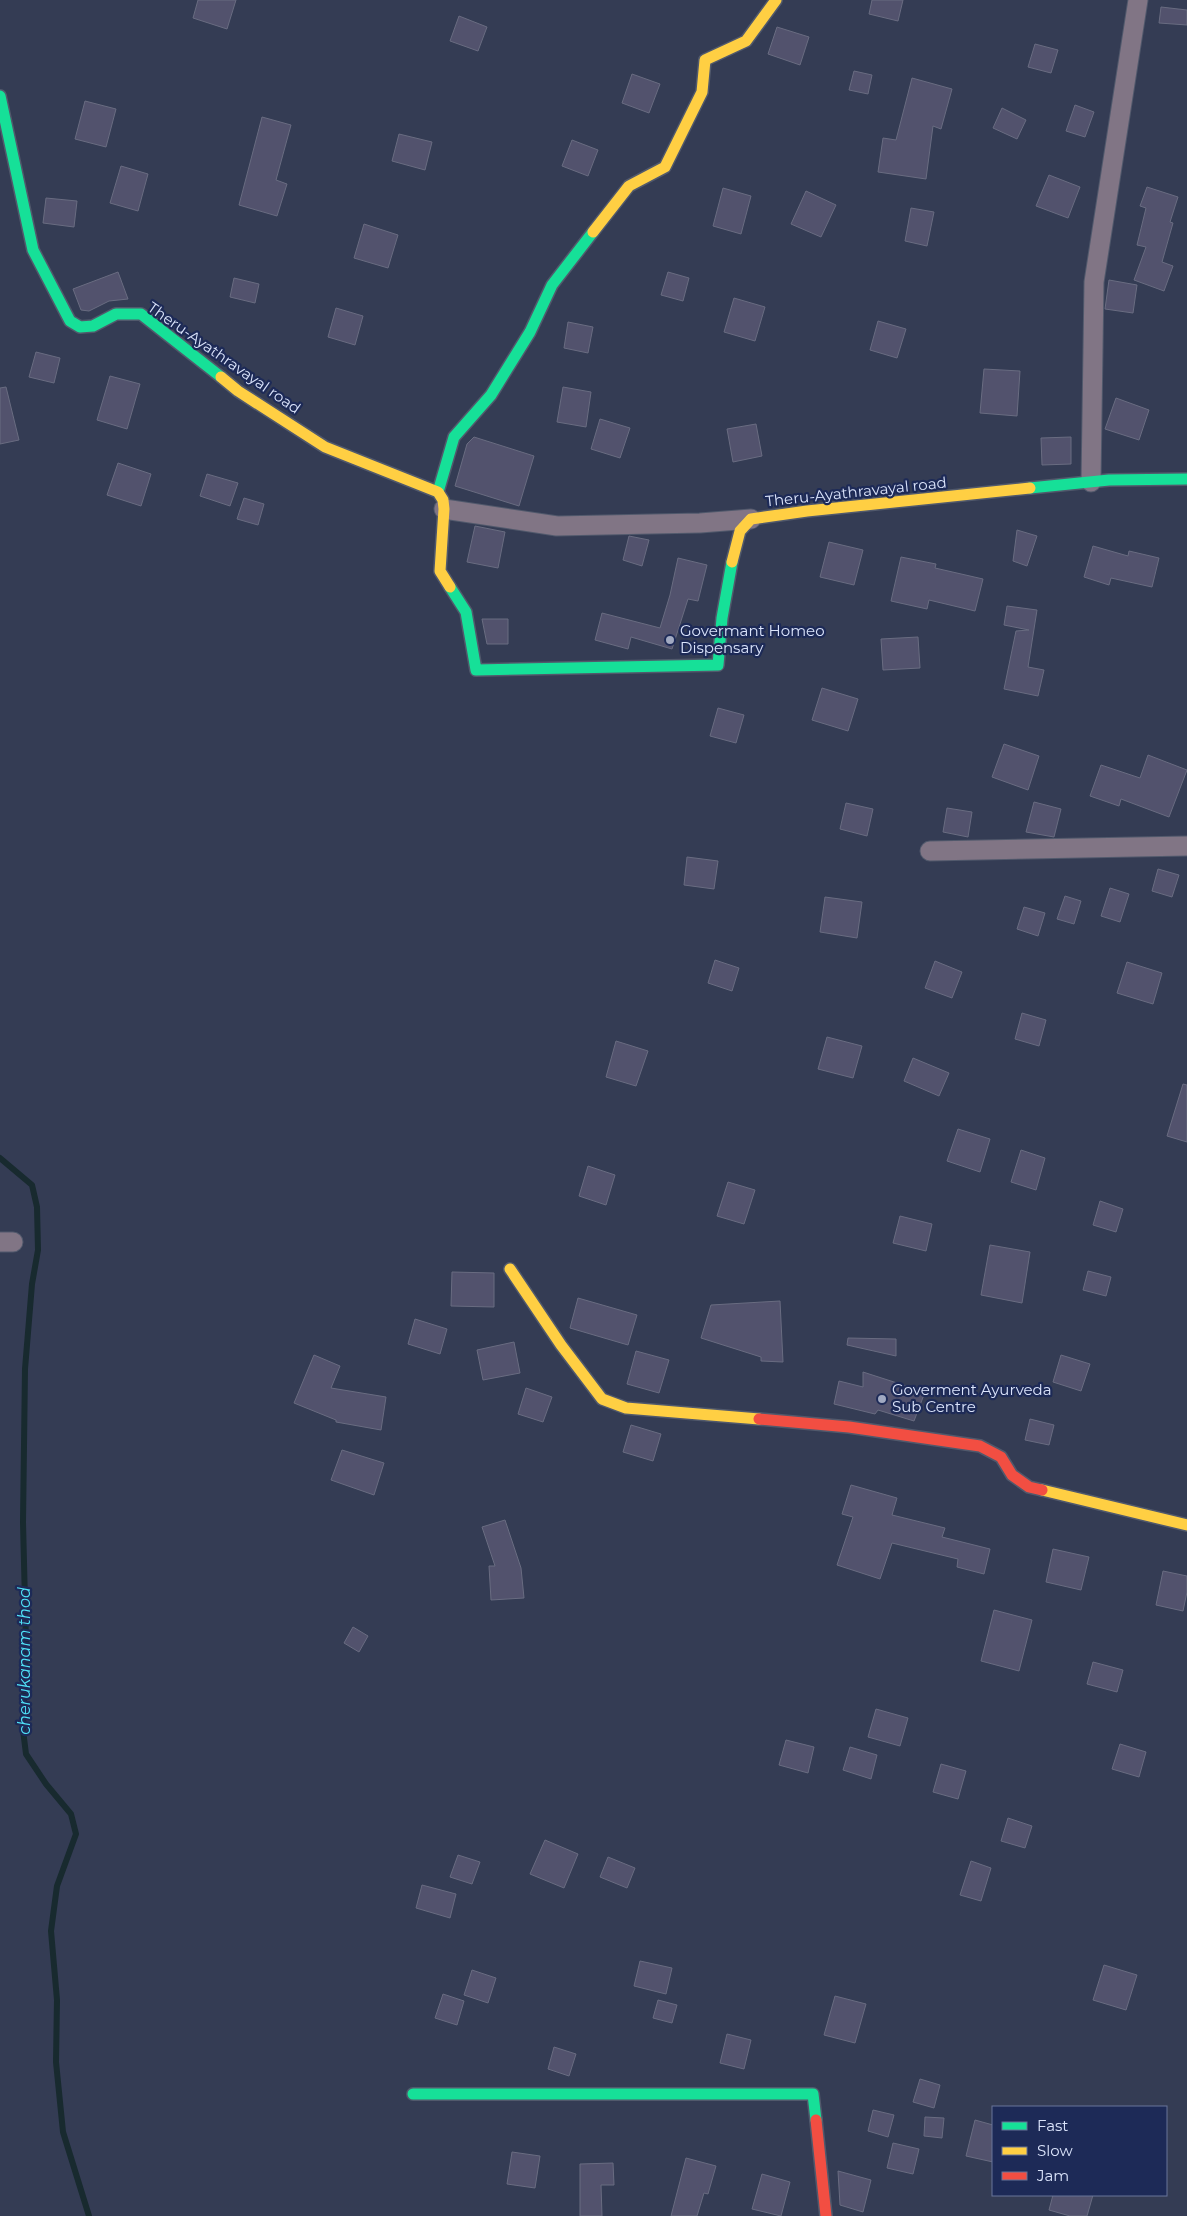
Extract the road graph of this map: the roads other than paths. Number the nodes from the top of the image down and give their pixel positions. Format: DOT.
graph roads {
  1 [pos="776,0"];
  2 [pos="1138,0"];
  3 [pos="0,96"];
  4 [pos="1187,479"];
  5 [pos="1091,482"];
  6 [pos="441,501"];
  7 [pos="751,519"];
  8 [pos="1187,846"];
  9 [pos="930,851"];
  10 [pos="510,1269"];
  11 [pos="1187,1525"];
  12 [pos="413,2094"];
  13 [pos="826,2216"];
  1 -- 6 [label="street"];
  2 -- 5 [label="street"];
  3 -- 6 [label="street, Theru-Ayathravayal road"];
  4 -- 5 [label="street, Theru-Ayathravayal road"];
  5 -- 7 [label="street, Theru-Ayathravayal road"];
  6 -- 7 [label="street"];
  6 -- 7 [label="street, Theru-Ayathravayal road"];
  8 -- 9 [label="street"];
  10 -- 11 [label="street"];
  12 -- 13 [label="street"];
}
